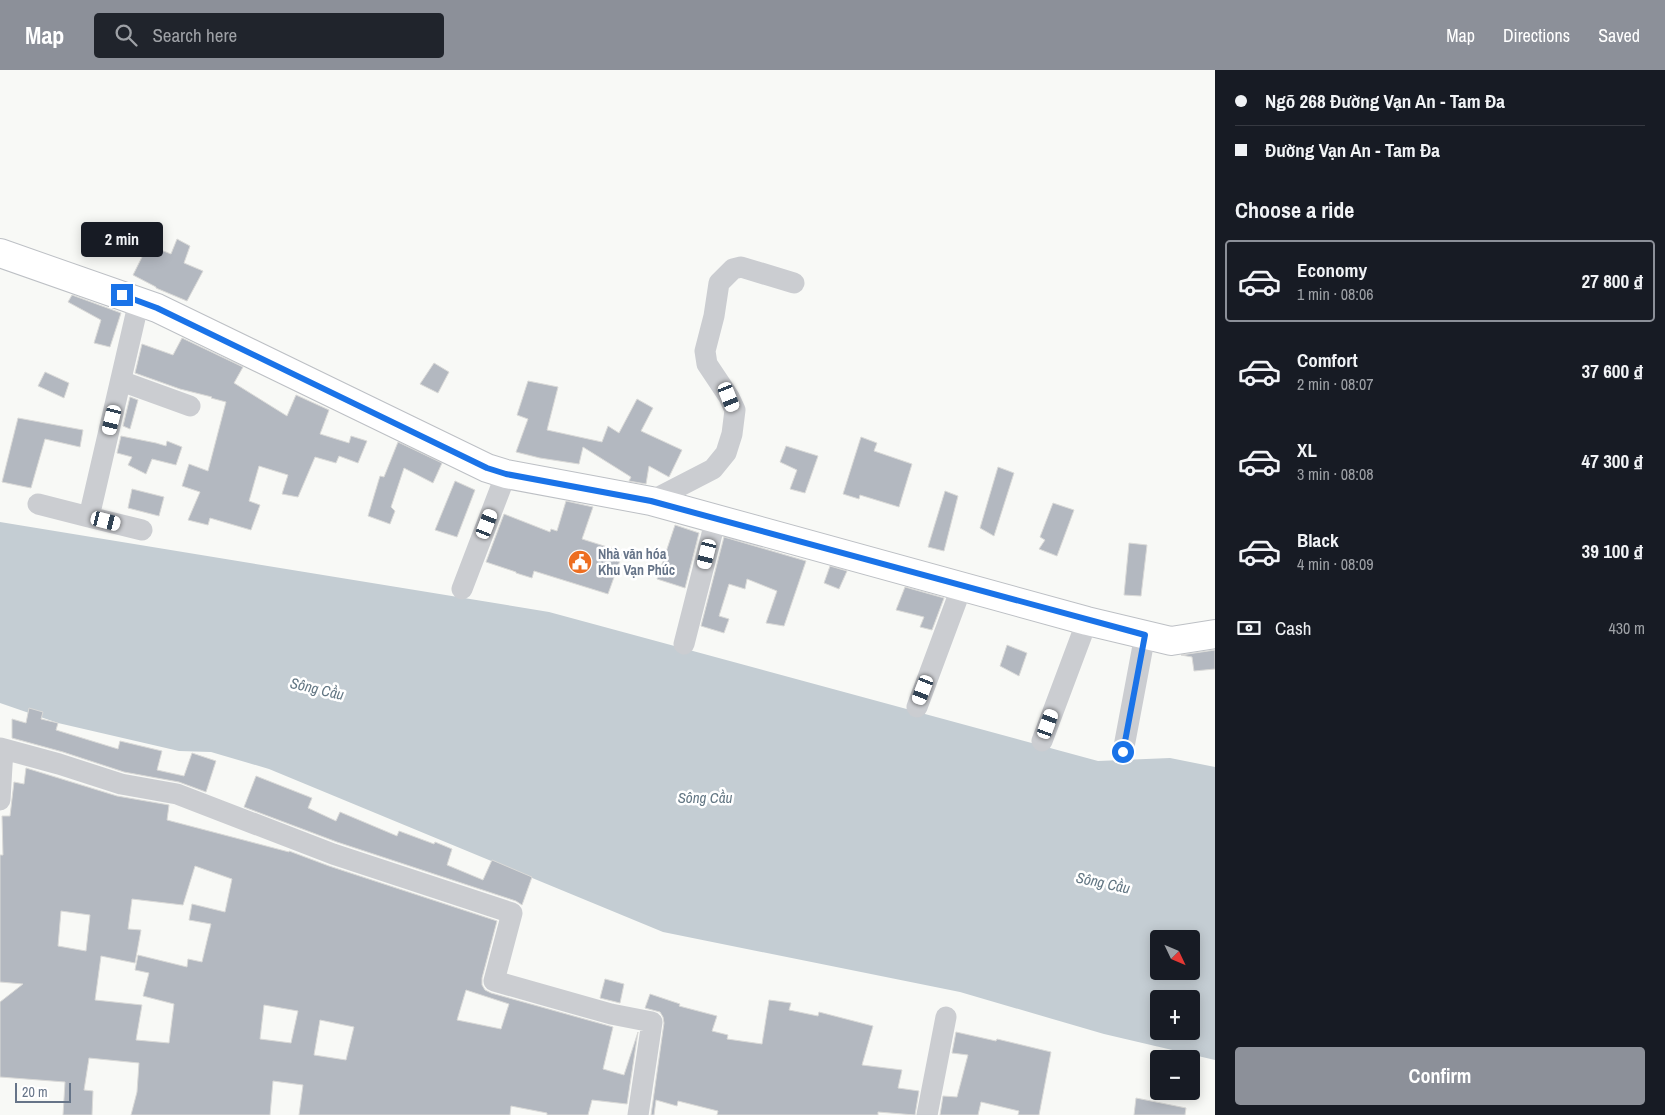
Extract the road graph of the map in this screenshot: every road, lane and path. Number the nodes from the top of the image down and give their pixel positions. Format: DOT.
graph roads {
  1 [pos="0,253"];
  2 [pos="794,283"];
  3 [pos="140,301"];
  4 [pos="121,381"];
  5 [pos="190,406"];
  6 [pos="506,474"];
  7 [pos="651,501"];
  8 [pos="38,504"];
  9 [pos="89,517"];
  10 [pos="716,518"];
  11 [pos="142,530"];
  12 [pos="962,586"];
  13 [pos="462,590"];
  14 [pos="1087,621"];
  15 [pos="1215,634"];
  16 [pos="1145,635"];
  17 [pos="684,644"];
  18 [pos="917,707"];
  19 [pos="1042,741"];
  20 [pos="1,749"];
  21 [pos="1123,752"];
  22 [pos="0,800"];
  23 [pos="946,1017"];
  24 [pos="638,1115"];
  25 [pos="927,1115"];
  1 -- 3 [label="main road"];
  2 -- 7 [label="street"];
  3 -- 4 [label="street"];
  3 -- 6 [label="main road"];
  4 -- 5 [label="street"];
  4 -- 9 [label="street"];
  6 -- 7 [label="main road"];
  6 -- 13 [label="street"];
  7 -- 10 [label="main road"];
  8 -- 9 [label="street"];
  9 -- 11 [label="street"];
  10 -- 12 [label="main road"];
  10 -- 17 [label="street"];
  12 -- 14 [label="main road"];
  12 -- 18 [label="street"];
  14 -- 16 [label="main road"];
  14 -- 19 [label="street"];
  15 -- 16 [label="main road"];
  16 -- 21 [label="street"];
  20 -- 22 [label="street"];
  20 -- 24 [label="street"];
  23 -- 25 [label="street"];
}
